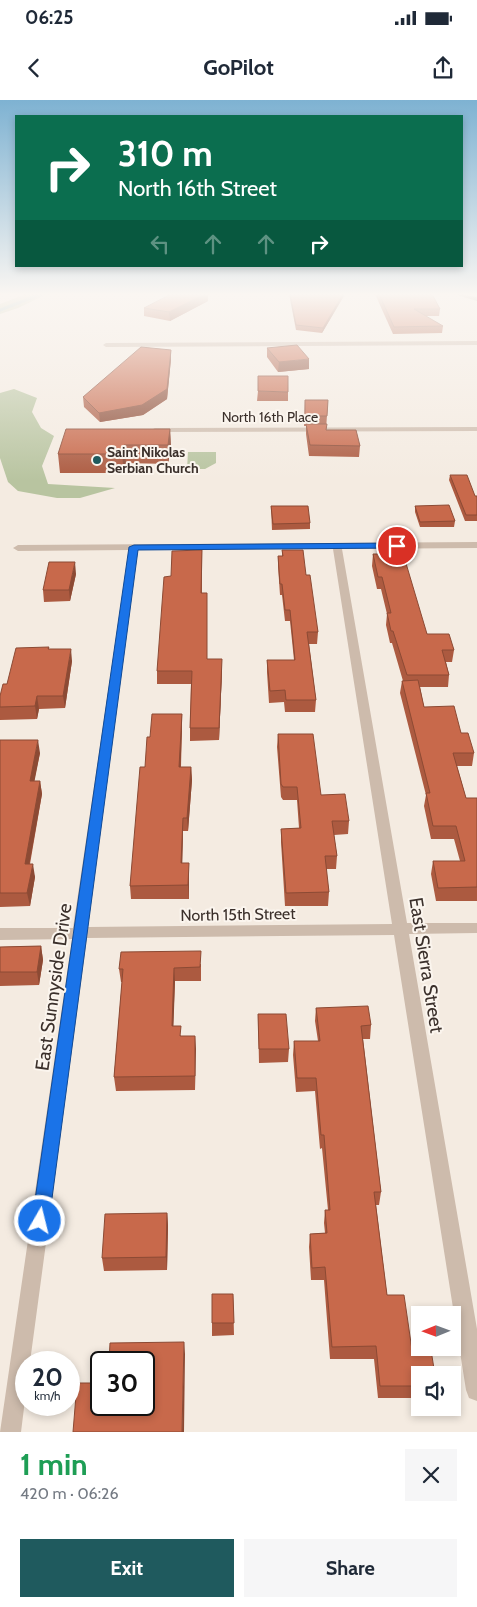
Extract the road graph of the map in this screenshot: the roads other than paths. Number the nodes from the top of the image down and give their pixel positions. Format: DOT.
graph roads {
  1 [pos="477,429"];
  2 [pos="150,430"];
  3 [pos="477,545"];
  4 [pos="337,546"];
  5 [pos="134,547"];
  6 [pos="18,548"];
  7 [pos="477,928"];
  8 [pos="401,929"];
  9 [pos="81,933"];
  10 [pos="0,934"];
  11 [pos="477,1390"];
  12 [pos="10,1432"];
  1 -- 2 [label="street, North 16th Place"];
  3 -- 4 [label="street"];
  4 -- 5 [label="street"];
  4 -- 8 [label="street, East Sierra Street"];
  5 -- 6 [label="street"];
  5 -- 9 [label="street, East Sunnyside Drive"];
  7 -- 8 [label="street, North 15th Street"];
  8 -- 9 [label="street, North 15th Street"];
  8 -- 11 [label="street, East Sierra Street"];
  9 -- 10 [label="street, North 15th Street"];
  9 -- 12 [label="street, East Sunnyside Drive"];
}
